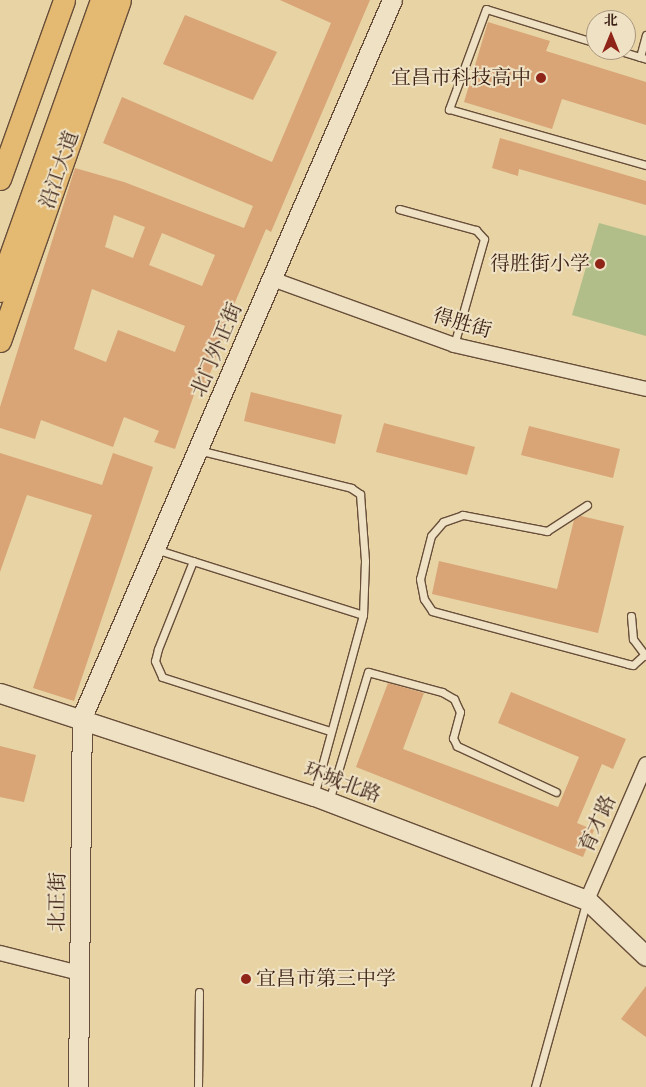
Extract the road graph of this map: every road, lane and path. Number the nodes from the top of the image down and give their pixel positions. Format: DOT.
graph roads {
  1 [pos="64,0"];
  2 [pos="90,0"];
  3 [pos="103,0"];
  4 [pos="120,0"];
  5 [pos="392,0"];
  6 [pos="646,35"];
  7 [pos="586,40"];
  8 [pos="643,58"];
  9 [pos="646,165"];
  10 [pos="0,178"];
  11 [pos="399,209"];
  12 [pos="0,240"];
  13 [pos="272,279"];
  14 [pos="0,290"];
  15 [pos="0,341"];
  16 [pos="454,345"];
  17 [pos="646,389"];
  18 [pos="198,450"];
  19 [pos="587,505"];
  20 [pos="155,549"];
  21 [pos="193,561"];
  22 [pos="363,615"];
  23 [pos="631,616"];
  24 [pos="645,655"];
  25 [pos="0,693"];
  26 [pos="82,717"];
  27 [pos="330,731"];
  28 [pos="646,764"];
  29 [pos="556,792"];
  30 [pos="322,799"];
  31 [pos="587,900"];
  32 [pos="0,953"];
  33 [pos="646,956"];
  34 [pos="79,973"];
  35 [pos="199,992"];
  36 [pos="78,1087"];
  37 [pos="198,1087"];
  38 [pos="535,1087"];
  1 -- 10 [label="main road"];
  2 -- 12 [label="highway"];
  3 -- 14 [label="highway"];
  4 -- 15 [label="main road, 沿江大道"];
  5 -- 13 [label="street, 北门外正街"];
  6 -- 8 [label="lane"];
  7 -- 9 [label="lane"];
  11 -- 16 [label="lane"];
  13 -- 16 [label="street, 得胜街"];
  13 -- 18 [label="street, 北门外正街"];
  16 -- 17 [label="street, 得胜街"];
  18 -- 20 [label="street, 北门外正街"];
  18 -- 22 [label="lane"];
  19 -- 24 [label="lane"];
  20 -- 21 [label="lane"];
  20 -- 26 [label="street, 北门外正街"];
  21 -- 22 [label="lane"];
  21 -- 27 [label="lane"];
  22 -- 27 [label="lane"];
  23 -- 24 [label="lane"];
  25 -- 26 [label="street, 环城北路"];
  26 -- 30 [label="street, 环城北路"];
  26 -- 34 [label="street, 北正街"];
  27 -- 30 [label="lane"];
  28 -- 31 [label="street, 育才路"];
  29 -- 30 [label="lane"];
  30 -- 31 [label="street, 环城北路"];
  31 -- 33 [label="street, 环城北路"];
  31 -- 38 [label="lane"];
  32 -- 34 [label="street"];
  34 -- 36 [label="street, 北正街"];
  35 -- 37 [label="lane"];
}
